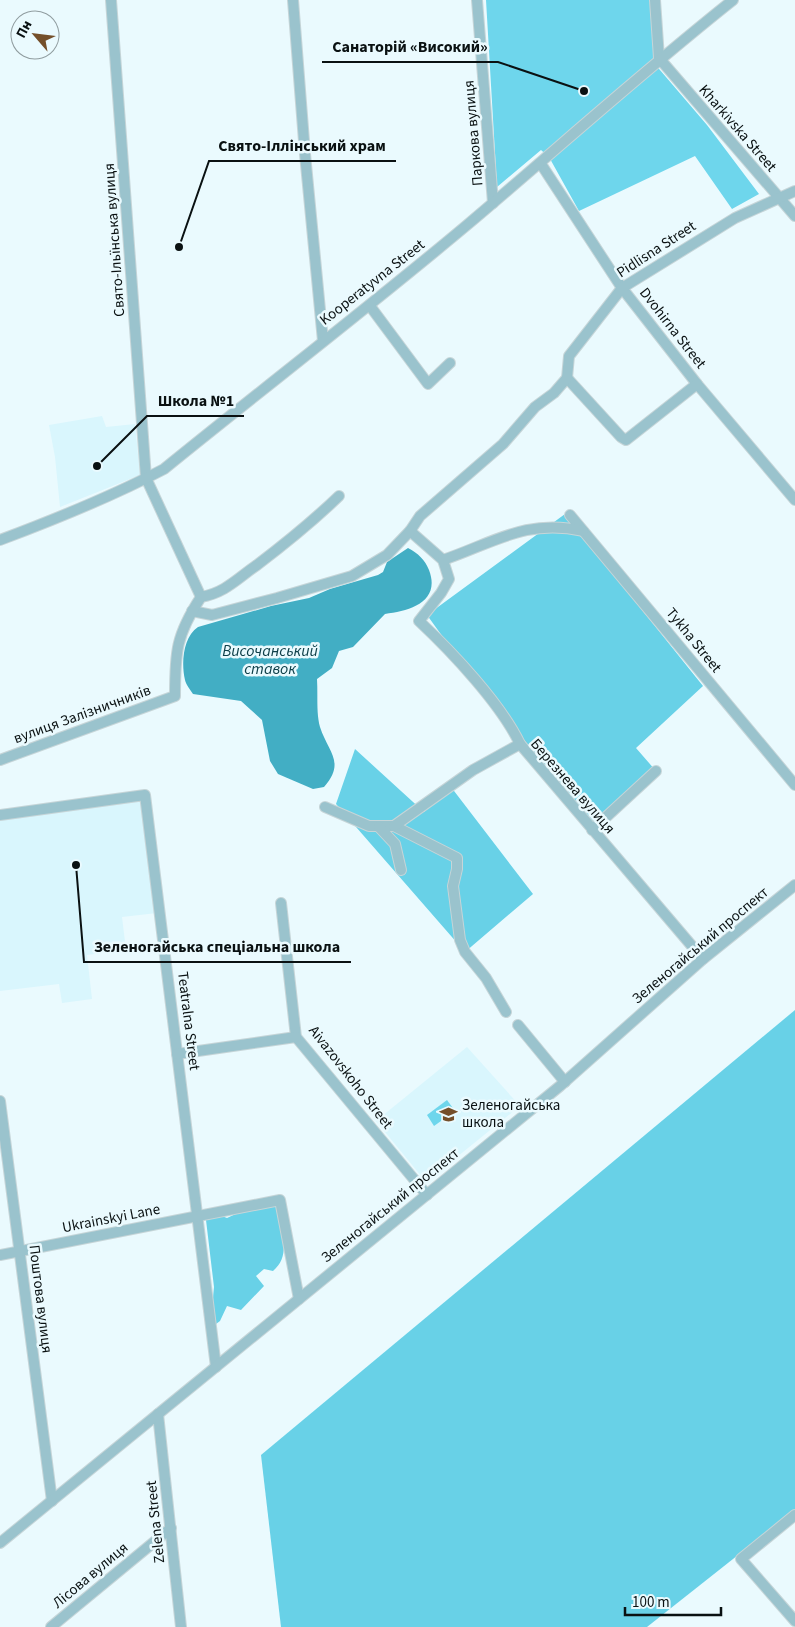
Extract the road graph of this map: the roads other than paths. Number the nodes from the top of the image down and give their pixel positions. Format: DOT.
graph roads {
  1 [pos="111,0"];
  2 [pos="294,0"];
  3 [pos="477,0"];
  4 [pos="655,0"];
  5 [pos="733,0"];
  6 [pos="660,58"];
  7 [pos="541,164"];
  8 [pos="795,192"];
  9 [pos="779,197"];
  10 [pos="493,203"];
  11 [pos="795,216"];
  12 [pos="622,288"];
  13 [pos="370,306"];
  14 [pos="323,341"];
  15 [pos="450,362"];
  16 [pos="567,378"];
  17 [pos="697,384"];
  18 [pos="146,478"];
  19 [pos="339,496"];
  20 [pos="795,500"];
  21 [pos="570,515"];
  22 [pos="410,531"];
  23 [pos="583,531"];
  24 [pos="0,540"];
  25 [pos="442,560"];
  26 [pos="202,597"];
  27 [pos="192,611"];
  28 [pos="520,744"];
  29 [pos="0,760"];
  30 [pos="656,770"];
  31 [pos="795,785"];
  32 [pos="325,807"];
  33 [pos="0,815"];
  34 [pos="394,826"];
  35 [pos="379,827"];
  36 [pos="592,830"];
  37 [pos="401,870"];
  38 [pos="795,884"];
  39 [pos="281,903"];
  40 [pos="703,959"];
  41 [pos="506,1012"];
  42 [pos="518,1025"];
  43 [pos="296,1037"];
  44 [pos="178,1054"];
  45 [pos="565,1082"];
  46 [pos="0,1101"];
  47 [pos="426,1194"];
  48 [pos="198,1217"];
  49 [pos="19,1251"];
  50 [pos="0,1255"];
  51 [pos="299,1299"];
  52 [pos="216,1366"];
  53 [pos="158,1414"];
  54 [pos="52,1501"];
  55 [pos="795,1515"];
  56 [pos="171,1528"];
  57 [pos="0,1543"];
  58 [pos="795,1621"];
  59 [pos="51,1627"];
  60 [pos="181,1627"];
  1 -- 18 [label="street, Свято-Ільїнська вулиця"];
  2 -- 14 [label="street"];
  3 -- 10 [label="street, Паркова вулиця"];
  4 -- 6 [label="street"];
  5 -- 6 [label="street, Kooperatyvna Street"];
  6 -- 7 [label="street, Kooperatyvna Street"];
  6 -- 9 [label="street, Kharkivska Street"];
  7 -- 10 [label="street, Kooperatyvna Street"];
  7 -- 12 [label="street, Dvohirna Street"];
  8 -- 9 [label="street, Pidlisna Street"];
  9 -- 11 [label="street, Kharkivska Street"];
  9 -- 12 [label="street, Pidlisna Street"];
  10 -- 13 [label="street, Kooperatyvna Street"];
  12 -- 16 [label="street, Pidlisna Street"];
  12 -- 17 [label="street, Dvohirna Street"];
  13 -- 14 [label="street, Kooperatyvna Street"];
  13 -- 15 [label="street"];
  14 -- 18 [label="street, Kooperatyvna Street"];
  16 -- 17 [label="street"];
  16 -- 22 [label="street"];
  17 -- 20 [label="street, Dvohirna Street"];
  18 -- 24 [label="street, Kooperatyvna Street"];
  18 -- 26 [label="street"];
  19 -- 26 [label="street"];
  21 -- 23 [label="street, Tykha Street"];
  22 -- 25 [label="street"];
  22 -- 27 [label="street"];
  23 -- 25 [label="street"];
  23 -- 31 [label="street, Tykha Street"];
  25 -- 28 [label="street"];
  26 -- 27 [label="street"];
  27 -- 29 [label="street, вулиця Залізничників"];
  28 -- 34 [label="street, Березнева вулиця"];
  28 -- 36 [label="street, Березнева вулиця"];
  30 -- 36 [label="street"];
  32 -- 35 [label="street"];
  33 -- 44 [label="street, Teatralna Street"];
  34 -- 35 [label="street"];
  34 -- 41 [label="street"];
  35 -- 37 [label="street"];
  36 -- 40 [label="street, Березнева вулиця"];
  38 -- 40 [label="street, Зеленогайський проспект"];
  39 -- 43 [label="street, Aivazovskoho Street"];
  40 -- 45 [label="street, Зеленогайський проспект"];
  42 -- 45 [label="street"];
  43 -- 44 [label="street"];
  43 -- 47 [label="street, Aivazovskoho Street"];
  44 -- 48 [label="street, Teatralna Street"];
  45 -- 47 [label="street, Зеленогайський проспект"];
  46 -- 49 [label="street, Поштова вулиця"];
  47 -- 51 [label="street, Зеленогайський проспект"];
  48 -- 49 [label="street, Ukrainskyi Lane"];
  48 -- 51 [label="street, Ukrainskyi Lane"];
  48 -- 52 [label="street, Teatralna Street"];
  49 -- 50 [label="street, Ukrainskyi Lane"];
  49 -- 54 [label="street, Поштова вулиця"];
  51 -- 52 [label="street, Зеленогайський проспект"];
  52 -- 53 [label="street, Зеленогайський проспект"];
  53 -- 54 [label="street, Зеленогайський проспект"];
  53 -- 56 [label="street, Zelena Street"];
  54 -- 57 [label="street, Зеленогайський проспект"];
  55 -- 58 [label="street"];
  56 -- 59 [label="street, Лісова вулиця"];
  56 -- 60 [label="street, Zelena Street"];
}
